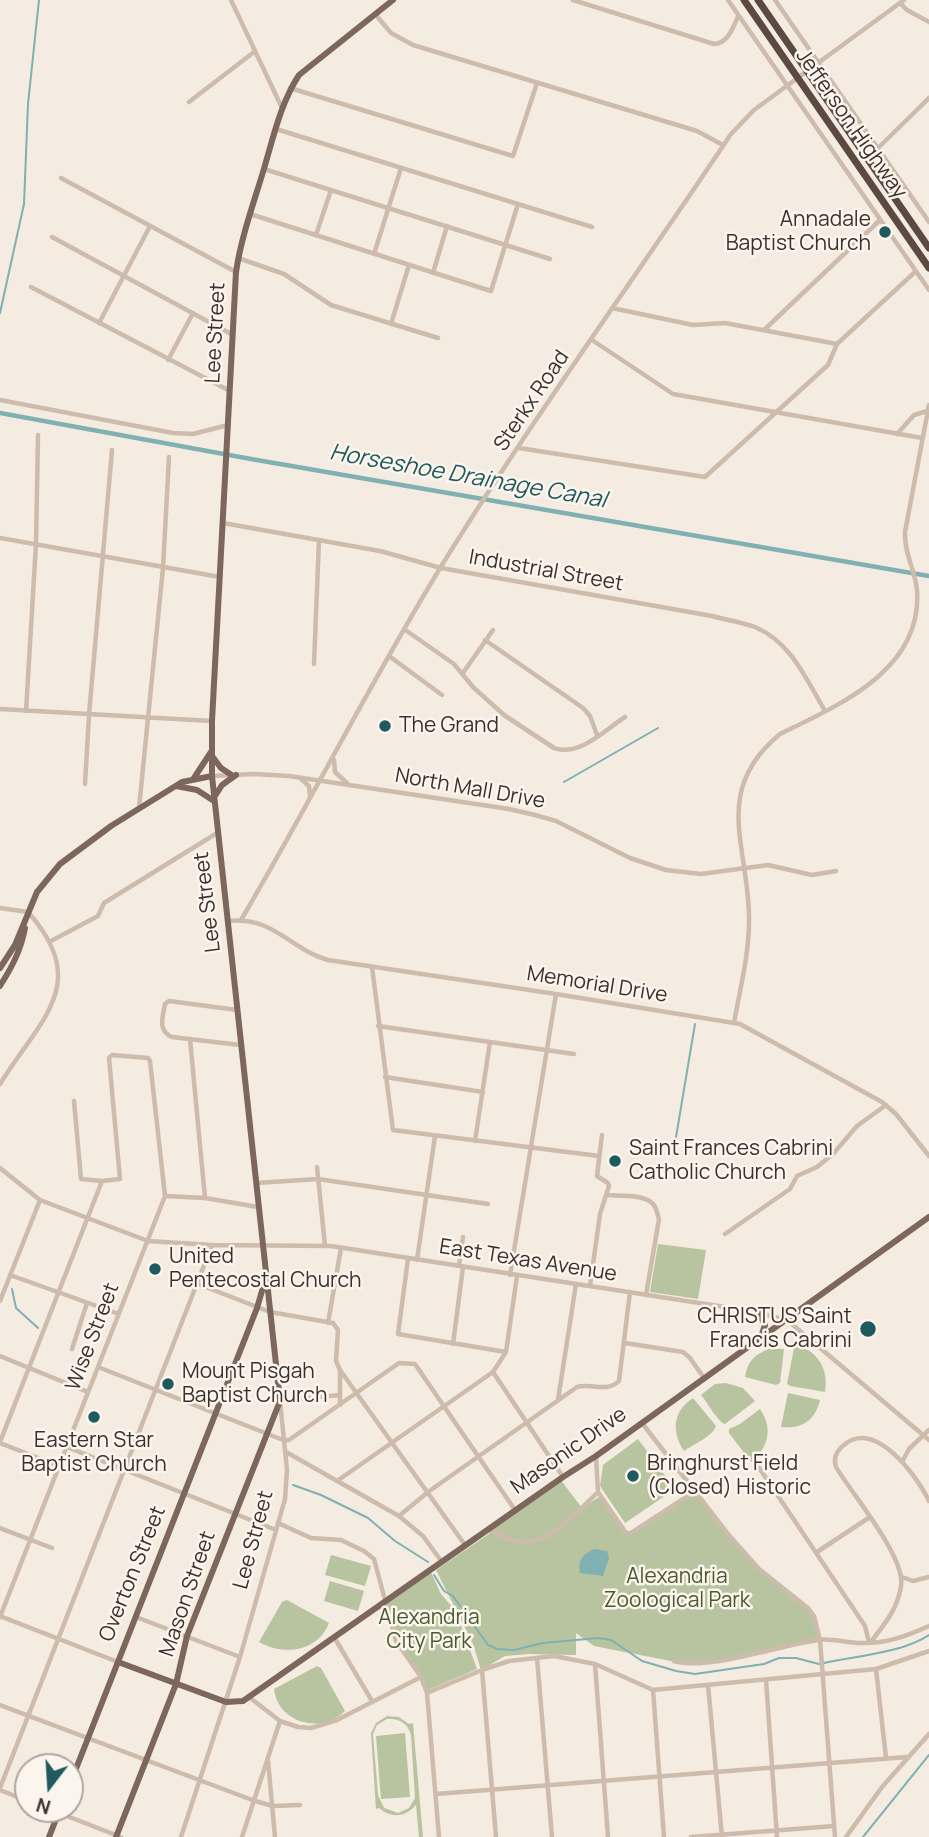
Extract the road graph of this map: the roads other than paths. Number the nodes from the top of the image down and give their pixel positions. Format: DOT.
graph roads {
  1 [pos="231,0"];
  2 [pos="393,0"];
  3 [pos="573,0"];
  4 [pos="727,0"];
  5 [pos="744,0"];
  6 [pos="758,0"];
  7 [pos="775,0"];
  8 [pos="902,1"];
  9 [pos="375,14"];
  10 [pos="738,16"];
  11 [pos="929,22"];
  12 [pos="254,52"];
  13 [pos="818,62"];
  14 [pos="806,71"];
  15 [pos="797,77"];
  16 [pos="537,83"];
  17 [pos="787,85"];
  18 [pos="290,88"];
  19 [pos="929,98"];
  20 [pos="189,102"];
  21 [pos="282,109"];
  22 [pos="275,129"];
  23 [pos="723,145"];
  24 [pos="878,148"];
  25 [pos="401,168"];
  26 [pos="264,169"];
  27 [pos="61,178"];
  28 [pos="331,190"];
  29 [pos="518,204"];
  30 [pos="389,207"];
  31 [pos="250,214"];
  32 [pos="880,220"];
  33 [pos="929,222"];
  34 [pos="150,226"];
  35 [pos="447,226"];
  36 [pos="592,228"];
  37 [pos="316,235"];
  38 [pos="52,237"];
  39 [pos="505,245"];
  40 [pos="929,248"];
  41 [pos="374,254"];
  42 [pos="238,258"];
  43 [pos="550,259"];
  44 [pos="409,265"];
  45 [pos="929,268"];
  46 [pos="916,271"];
  47 [pos="236,272"];
  48 [pos="433,273"];
  49 [pos="124,276"];
  50 [pos="31,287"];
  51 [pos="929,290"];
  52 [pos="612,308"];
  53 [pos="193,313"];
  54 [pos="99,323"];
  55 [pos="391,324"];
  56 [pos="763,331"];
  57 [pos="233,335"];
  58 [pos="438,338"];
  59 [pos="592,340"];
  60 [pos="837,344"];
  61 [pos="167,360"];
  62 [pos="230,392"];
  63 [pos="0,400"];
  64 [pos="928,408"];
  65 [pos="776,412"];
  66 [pos="229,424"];
  67 [pos="38,435"];
  68 [pos="897,435"];
  69 [pos="922,438"];
  70 [pos="519,448"];
  71 [pos="112,450"];
  72 [pos="169,457"];
  73 [pos="223,523"];
  74 [pos="0,538"];
  75 [pos="320,540"];
  76 [pos="36,544"];
  77 [pos="102,557"];
  78 [pos="163,568"];
  79 [pos="441,568"];
  80 [pos="220,577"];
  81 [pos="404,629"];
  82 [pos="493,630"];
  83 [pos="485,640"];
  84 [pos="389,656"];
  85 [pos="314,664"];
  86 [pos="463,673"];
  87 [pos="442,695"];
  88 [pos="0,709"];
  89 [pos="26,711"];
  90 [pos="825,711"];
  91 [pos="89,715"];
  92 [pos="148,717"];
  93 [pos="625,717"];
  94 [pos="212,720"];
  95 [pos="597,735"];
  96 [pos="212,753"];
  97 [pos="335,755"];
  98 [pos="234,775"];
  99 [pos="212,776"];
  100 [pos="297,777"];
  101 [pos="193,780"];
  102 [pos="321,780"];
  103 [pos="85,784"];
  104 [pos="348,784"];
  105 [pos="176,786"];
  106 [pos="214,799"];
  107 [pos="310,801"];
  108 [pos="139,808"];
  109 [pos="217,833"];
  110 [pos="745,868"];
  111 [pos="836,871"];
  112 [pos="0,908"];
  113 [pos="28,912"];
  114 [pos="241,920"];
  115 [pos="228,921"];
  116 [pos="51,941"];
  117 [pos="372,967"];
  118 [pos="0,968"];
  119 [pos="0,986"];
  120 [pos="556,994"];
  121 [pos="238,1010"];
  122 [pos="734,1023"];
  123 [pos="378,1026"];
  124 [pos="190,1039"];
  125 [pos="490,1042"];
  126 [pos="240,1045"];
  127 [pos="547,1051"];
  128 [pos="574,1054"];
  129 [pos="385,1077"];
  130 [pos="0,1084"];
  131 [pos="483,1092"];
  132 [pos="74,1101"];
  133 [pos="886,1105"];
  134 [pos="602,1135"];
  135 [pos="435,1136"];
  136 [pos="475,1141"];
  137 [pos="532,1148"];
  138 [pos="598,1156"];
  139 [pos="929,1156"];
  140 [pos="317,1167"];
  141 [pos="0,1168"];
  142 [pos="318,1179"];
  143 [pos="102,1181"];
  144 [pos="255,1184"];
  145 [pos="607,1195"];
  146 [pos="165,1196"];
  147 [pos="426,1196"];
  148 [pos="205,1198"];
  149 [pos="40,1200"];
  150 [pos="488,1204"];
  151 [pos="258,1208"];
  152 [pos="929,1217"];
  153 [pos="88,1219"];
  154 [pos="725,1234"];
  155 [pos="464,1237"];
  156 [pos="148,1241"];
  157 [pos="212,1245"];
  158 [pos="325,1246"];
  159 [pos="262,1247"];
  160 [pos="341,1248"];
  161 [pos="264,1258"];
  162 [pos="408,1259"];
  163 [pos="417,1260"];
  164 [pos="461,1267"];
  165 [pos="10,1275"];
  166 [pos="510,1275"];
  167 [pos="517,1276"];
  168 [pos="198,1284"];
  169 [pos="576,1284"];
  170 [pos="590,1286"];
  171 [pos="630,1292"];
  172 [pos="58,1293"];
  173 [pos="646,1295"];
  174 [pos="0,1301"];
  175 [pos="87,1303"];
  176 [pos="257,1308"];
  177 [pos="270,1312"];
  178 [pos="760,1313"];
  179 [pos="119,1314"];
  180 [pos="787,1320"];
  181 [pos="328,1323"];
  182 [pos="761,1338"];
  183 [pos="625,1343"];
  184 [pos="453,1344"];
  185 [pos="72,1349"];
  186 [pos="506,1352"];
  187 [pos="0,1356"];
  188 [pos="98,1367"];
  189 [pos="29,1368"];
  190 [pos="340,1370"];
  191 [pos="493,1373"];
  192 [pos="704,1378"];
  193 [pos="156,1390"];
  194 [pos="88,1392"];
  195 [pos="357,1394"];
  196 [pos="340,1395"];
  197 [pos="280,1401"];
  198 [pos="558,1401"];
  199 [pos="340,1405"];
  200 [pos="444,1406"];
  201 [pos="215,1413"];
  202 [pos="528,1422"];
  203 [pos="642,1422"];
  204 [pos="929,1430"];
  205 [pos="268,1433"];
  206 [pos="923,1435"];
  207 [pos="284,1440"];
  208 [pos="929,1440"];
  209 [pos="0,1443"];
  210 [pos="393,1443"];
  211 [pos="67,1447"];
  212 [pos="909,1449"];
  213 [pos="286,1452"];
  214 [pos="893,1454"];
  215 [pos="478,1456"];
  216 [pos="596,1456"];
  217 [pos="902,1462"];
  218 [pos="59,1466"];
  219 [pos="758,1466"];
  220 [pos="125,1470"];
  221 [pos="563,1477"];
  222 [pos="337,1481"];
  223 [pos="428,1492"];
  224 [pos="598,1492"];
  225 [pos="694,1492"];
  226 [pos="184,1493"];
  227 [pos="929,1501"];
  228 [pos="515,1510"];
  229 [pos="235,1513"];
  230 [pos="399,1516"];
  231 [pos="870,1517"];
  232 [pos="278,1523"];
  233 [pos="0,1528"];
  234 [pos="490,1528"];
  235 [pos="275,1530"];
  236 [pos="31,1540"];
  237 [pos="466,1545"];
  238 [pos="52,1548"];
  239 [pos="817,1552"];
  240 [pos="442,1562"];
  241 [pos="902,1577"];
  242 [pos="929,1577"];
  243 [pos="914,1581"];
  244 [pos="900,1592"];
  245 [pos="386,1600"];
  246 [pos="0,1616"];
  247 [pos="136,1617"];
  248 [pos="929,1626"];
  249 [pos="187,1636"];
  250 [pos="334,1637"];
  251 [pos="58,1639"];
  252 [pos="820,1640"];
  253 [pos="870,1643"];
  254 [pos="929,1651"];
  255 [pos="240,1657"];
  256 [pos="537,1658"];
  257 [pos="674,1661"];
  258 [pos="118,1662"];
  259 [pos="595,1664"];
  260 [pos="876,1669"];
  261 [pos="482,1670"];
  262 [pos="822,1672"];
  263 [pos="421,1677"];
  264 [pos="766,1680"];
  265 [pos="176,1684"];
  266 [pos="708,1685"];
  267 [pos="653,1690"];
  268 [pos="427,1693"];
  269 [pos="249,1697"];
  270 [pos="372,1701"];
  271 [pos="226,1702"];
  272 [pos="0,1705"];
  273 [pos="28,1716"];
  274 [pos="280,1721"];
  275 [pos="929,1734"];
  276 [pos="88,1738"];
  277 [pos="82,1753"];
  278 [pos="907,1757"];
  279 [pos="886,1758"];
  280 [pos="268,1760"];
  281 [pos="146,1762"];
  282 [pos="830,1763"];
  283 [pos="772,1768"];
  284 [pos="717,1772"];
  285 [pos="660,1777"];
  286 [pos="603,1781"];
  287 [pos="199,1782"];
  288 [pos="548,1786"];
  289 [pos="0,1789"];
  290 [pos="492,1790"];
  291 [pos="436,1794"];
  292 [pos="255,1801"];
  293 [pos="300,1805"];
  294 [pos="273,1806"];
  295 [pos="84,1821"];
  296 [pos="834,1826"];
  297 [pos="777,1830"];
  298 [pos="118,1836"];
  299 [pos="722,1836"];
  300 [pos="181,1837"];
  301 [pos="242,1837"];
  302 [pos="275,1837"];
  303 [pos="439,1837"];
  304 [pos="496,1837"];
  305 [pos="552,1837"];
  306 [pos="608,1837"];
  307 [pos="664,1837"];
  308 [pos="691,1837"];
  309 [pos="778,1837"];
  310 [pos="835,1837"];
  311 [pos="846,1837"];
  1 -- 12 [label="street"];
  2 -- 9 [label="main road, Lee Street"];
  3 -- 10 [label="street"];
  4 -- 10 [label="street"];
  5 -- 15 [label="highway, Jefferson Highway"];
  6 -- 14 [label="highway, Jefferson Highway"];
  7 -- 13 [label="street"];
  8 -- 11 [label="street"];
  8 -- 13 [label="street, Sterkx Road"];
  9 -- 16 [label="street"];
  9 -- 18 [label="main road, Lee Street"];
  10 -- 17 [label="street"];
  12 -- 20 [label="street"];
  12 -- 21 [label="street"];
  13 -- 14 [label="street, Sterkx Road"];
  13 -- 24 [label="street"];
  14 -- 15 [label="street, Sterkx Road"];
  14 -- 40 [label="highway, Jefferson Highway"];
  15 -- 17 [label="street, Sterkx Road"];
  15 -- 45 [label="highway, Jefferson Highway"];
  16 -- 18 [label="street"];
  16 -- 23 [label="street"];
  17 -- 23 [label="street, Sterkx Road"];
  17 -- 32 [label="street"];
  18 -- 21 [label="main road, Lee Street"];
  19 -- 24 [label="street"];
  21 -- 22 [label="main road, Lee Street"];
  22 -- 25 [label="street"];
  22 -- 26 [label="main road, Lee Street"];
  23 -- 52 [label="street, Sterkx Road"];
  24 -- 33 [label="street"];
  25 -- 29 [label="street"];
  25 -- 30 [label="street"];
  26 -- 28 [label="street"];
  26 -- 31 [label="main road, Lee Street"];
  27 -- 34 [label="street"];
  28 -- 30 [label="street"];
  28 -- 37 [label="street"];
  29 -- 36 [label="street"];
  29 -- 39 [label="street"];
  30 -- 35 [label="street"];
  30 -- 41 [label="street"];
  31 -- 37 [label="street"];
  31 -- 42 [label="main road, Lee Street"];
  32 -- 46 [label="street"];
  32 -- 56 [label="street"];
  34 -- 47 [label="street"];
  34 -- 49 [label="street"];
  35 -- 39 [label="street"];
  35 -- 48 [label="street"];
  37 -- 41 [label="street"];
  38 -- 49 [label="street"];
  39 -- 43 [label="street"];
  39 -- 48 [label="street"];
  41 -- 44 [label="street"];
  42 -- 47 [label="main road, Lee Street"];
  42 -- 55 [label="street"];
  44 -- 48 [label="street"];
  44 -- 55 [label="street"];
  46 -- 51 [label="street"];
  46 -- 60 [label="street"];
  47 -- 57 [label="main road, Lee Street"];
  49 -- 53 [label="street"];
  49 -- 54 [label="street"];
  50 -- 54 [label="street"];
  52 -- 56 [label="street"];
  52 -- 59 [label="street, Sterkx Road"];
  53 -- 57 [label="street"];
  53 -- 61 [label="street"];
  54 -- 61 [label="street"];
  55 -- 58 [label="street"];
  56 -- 60 [label="street"];
  57 -- 62 [label="main road, Lee Street"];
  59 -- 65 [label="street"];
  59 -- 70 [label="street, Sterkx Road"];
  60 -- 65 [label="street"];
  61 -- 62 [label="street"];
  62 -- 66 [label="main road, Lee Street"];
  63 -- 66 [label="street"];
  64 -- 68 [label="street"];
  64 -- 69 [label="street"];
  65 -- 68 [label="street"];
  65 -- 70 [label="street"];
  66 -- 73 [label="main road, Lee Street"];
  67 -- 76 [label="street"];
  68 -- 69 [label="street"];
  69 -- 90 [label="street"];
  70 -- 79 [label="street, Sterkx Road"];
  71 -- 77 [label="street"];
  72 -- 78 [label="street"];
  73 -- 75 [label="street, Industrial Street"];
  73 -- 80 [label="main road, Lee Street"];
  74 -- 76 [label="street"];
  75 -- 79 [label="street, Industrial Street"];
  75 -- 85 [label="street"];
  76 -- 77 [label="street"];
  76 -- 89 [label="street"];
  77 -- 78 [label="street"];
  77 -- 91 [label="street"];
  78 -- 80 [label="street"];
  78 -- 92 [label="street"];
  79 -- 81 [label="street, Sterkx Road"];
  79 -- 90 [label="street, Industrial Street"];
  80 -- 94 [label="main road, Lee Street"];
  81 -- 84 [label="street, Sterkx Road"];
  81 -- 86 [label="street"];
  82 -- 83 [label="street"];
  83 -- 86 [label="street"];
  83 -- 95 [label="street"];
  84 -- 87 [label="street"];
  84 -- 97 [label="street, Sterkx Road"];
  86 -- 95 [label="street"];
  88 -- 89 [label="street"];
  89 -- 91 [label="street"];
  90 -- 110 [label="street"];
  91 -- 92 [label="street"];
  91 -- 103 [label="street"];
  92 -- 94 [label="street"];
  92 -- 108 [label="street"];
  93 -- 95 [label="street"];
  94 -- 96 [label="main road, Lee Street"];
  96 -- 98 [label="main road"];
  96 -- 99 [label="main road, Lee Street"];
  96 -- 101 [label="main road"];
  97 -- 102 [label="street, Sterkx Road"];
  97 -- 104 [label="street"];
  98 -- 99 [label="street, North Mall Drive"];
  98 -- 100 [label="street, North Mall Drive"];
  98 -- 106 [label="main road"];
  99 -- 101 [label="main road"];
  99 -- 106 [label="main road, Lee Street"];
  100 -- 102 [label="street, North Mall Drive"];
  100 -- 107 [label="street"];
  101 -- 105 [label="main road"];
  102 -- 104 [label="street, North Mall Drive"];
  102 -- 107 [label="street, Sterkx Road"];
  104 -- 110 [label="street, North Mall Drive"];
  105 -- 106 [label="main road"];
  105 -- 108 [label="main road"];
  106 -- 109 [label="main road, Lee Street"];
  107 -- 114 [label="street, Sterkx Road"];
  108 -- 113 [label="main road"];
  109 -- 115 [label="main road, Lee Street"];
  109 -- 116 [label="street"];
  110 -- 111 [label="street, North Mall Drive"];
  110 -- 122 [label="street"];
  112 -- 113 [label="street"];
  113 -- 116 [label="street"];
  113 -- 118 [label="main road"];
  113 -- 119 [label="main road"];
  114 -- 115 [label="street, Memorial Drive"];
  114 -- 117 [label="street, Memorial Drive"];
  115 -- 121 [label="main road, Lee Street"];
  116 -- 130 [label="street"];
  117 -- 120 [label="street, Memorial Drive"];
  117 -- 123 [label="street"];
  120 -- 122 [label="street, Memorial Drive"];
  120 -- 127 [label="street"];
  121 -- 124 [label="street"];
  121 -- 126 [label="main road, Lee Street"];
  122 -- 133 [label="street, Memorial Drive"];
  123 -- 125 [label="street"];
  123 -- 129 [label="street"];
  124 -- 126 [label="street"];
  124 -- 148 [label="street"];
  125 -- 127 [label="street"];
  125 -- 131 [label="street"];
  126 -- 144 [label="main road, Lee Street"];
  127 -- 128 [label="street"];
  127 -- 137 [label="street"];
  129 -- 131 [label="street"];
  129 -- 135 [label="street"];
  131 -- 136 [label="street"];
  132 -- 143 [label="street"];
  133 -- 139 [label="street, Memorial Drive"];
  133 -- 154 [label="street"];
  134 -- 138 [label="street"];
  135 -- 136 [label="street"];
  135 -- 147 [label="street"];
  136 -- 137 [label="street"];
  137 -- 138 [label="street"];
  137 -- 166 [label="street"];
  138 -- 145 [label="street"];
  140 -- 142 [label="street"];
  141 -- 149 [label="street, East Texas Avenue"];
  142 -- 144 [label="street"];
  142 -- 147 [label="street"];
  142 -- 158 [label="street"];
  143 -- 146 [label="street, Wise Street"];
  143 -- 153 [label="street"];
  144 -- 151 [label="main road, Lee Street"];
  145 -- 170 [label="street"];
  145 -- 173 [label="street"];
  146 -- 148 [label="street"];
  146 -- 156 [label="street, Wise Street"];
  147 -- 150 [label="street"];
  147 -- 163 [label="street"];
  148 -- 151 [label="street"];
  149 -- 153 [label="street, East Texas Avenue"];
  149 -- 165 [label="street"];
  151 -- 159 [label="main road, Lee Street"];
  152 -- 180 [label="main road, Masonic Drive"];
  153 -- 156 [label="street, East Texas Avenue"];
  153 -- 172 [label="street"];
  155 -- 164 [label="street"];
  156 -- 157 [label="street, East Texas Avenue"];
  156 -- 179 [label="street, Wise Street"];
  157 -- 159 [label="street, East Texas Avenue"];
  157 -- 168 [label="street"];
  158 -- 159 [label="street, East Texas Avenue"];
  158 -- 160 [label="street, East Texas Avenue"];
  159 -- 161 [label="main road, Lee Street"];
  160 -- 162 [label="street, East Texas Avenue"];
  160 -- 181 [label="street"];
  161 -- 176 [label="main road, Overton Street"];
  161 -- 177 [label="main road, Lee Street"];
  162 -- 163 [label="street, East Texas Avenue"];
  162 -- 184 [label="street"];
  163 -- 164 [label="street, East Texas Avenue"];
  164 -- 166 [label="street, East Texas Avenue"];
  164 -- 184 [label="street"];
  165 -- 172 [label="street"];
  165 -- 174 [label="street"];
  166 -- 167 [label="street, East Texas Avenue"];
  167 -- 169 [label="street, East Texas Avenue"];
  167 -- 186 [label="street"];
  168 -- 176 [label="street"];
  168 -- 193 [label="street"];
  169 -- 170 [label="street, East Texas Avenue"];
  169 -- 198 [label="street"];
  170 -- 171 [label="street, East Texas Avenue"];
  171 -- 173 [label="street, East Texas Avenue"];
  171 -- 183 [label="street"];
  172 -- 175 [label="street"];
  172 -- 189 [label="street"];
  173 -- 178 [label="street, East Texas Avenue"];
  175 -- 179 [label="street"];
  175 -- 185 [label="street"];
  176 -- 177 [label="street"];
  176 -- 201 [label="main road, Overton Street"];
  177 -- 181 [label="street"];
  177 -- 197 [label="main road, Lee Street"];
  178 -- 180 [label="street, East Texas Avenue"];
  178 -- 182 [label="main road"];
  179 -- 188 [label="street, Wise Street"];
  180 -- 182 [label="main road, Masonic Drive"];
  180 -- 206 [label="street"];
  181 -- 190 [label="street"];
  182 -- 192 [label="main road, Masonic Drive"];
  183 -- 192 [label="street"];
  183 -- 198 [label="street"];
  184 -- 186 [label="street"];
  186 -- 191 [label="street"];
  187 -- 189 [label="street"];
  188 -- 193 [label="street"];
  188 -- 194 [label="street, Wise Street"];
  189 -- 194 [label="street"];
  189 -- 209 [label="street"];
  190 -- 195 [label="street"];
  190 -- 196 [label="street"];
  191 -- 200 [label="street"];
  191 -- 202 [label="street"];
  192 -- 203 [label="main road, Masonic Drive"];
  193 -- 201 [label="street"];
  193 -- 220 [label="street"];
  194 -- 211 [label="street, Wise Street"];
  195 -- 199 [label="street"];
  195 -- 200 [label="street"];
  195 -- 210 [label="street"];
  196 -- 197 [label="street"];
  196 -- 199 [label="street"];
  197 -- 205 [label="main road, Mason Street"];
  197 -- 207 [label="street, Lee Street"];
  198 -- 202 [label="street"];
  199 -- 207 [label="street"];
  200 -- 210 [label="street"];
  200 -- 215 [label="street"];
  201 -- 205 [label="street"];
  201 -- 226 [label="main road, Overton Street"];
  202 -- 215 [label="street"];
  202 -- 221 [label="street"];
  203 -- 216 [label="main road, Masonic Drive"];
  203 -- 225 [label="street"];
  204 -- 206 [label="street"];
  205 -- 207 [label="street"];
  205 -- 229 [label="main road, Mason Street"];
  206 -- 208 [label="street"];
  206 -- 212 [label="street"];
  207 -- 213 [label="street, Lee Street"];
  209 -- 218 [label="street"];
  210 -- 222 [label="street"];
  210 -- 223 [label="street"];
  211 -- 218 [label="street, Wise Street"];
  211 -- 220 [label="street"];
  212 -- 214 [label="street"];
  212 -- 217 [label="street"];
  213 -- 222 [label="street"];
  213 -- 232 [label="street, Lee Street"];
  214 -- 217 [label="street"];
  214 -- 231 [label="street"];
  215 -- 223 [label="street"];
  215 -- 228 [label="street"];
  216 -- 221 [label="main road, Masonic Drive"];
  216 -- 224 [label="street"];
  217 -- 227 [label="street"];
  218 -- 236 [label="street, Wise Street"];
  219 -- 239 [label="street"];
  220 -- 226 [label="street"];
  220 -- 251 [label="street"];
  221 -- 228 [label="main road, Masonic Drive"];
  222 -- 230 [label="street"];
  223 -- 230 [label="street"];
  223 -- 237 [label="street"];
  224 -- 225 [label="street"];
  224 -- 234 [label="street"];
  225 -- 252 [label="street"];
  226 -- 229 [label="street"];
  226 -- 247 [label="main road, Overton Street"];
  228 -- 234 [label="main road, Masonic Drive"];
  229 -- 235 [label="street"];
  229 -- 249 [label="main road, Mason Street"];
  230 -- 240 [label="street"];
  231 -- 239 [label="street"];
  231 -- 241 [label="street"];
  232 -- 235 [label="street, Lee Street"];
  232 -- 245 [label="street"];
  233 -- 236 [label="street"];
  234 -- 237 [label="main road, Masonic Drive"];
  235 -- 255 [label="street, Lee Street"];
  236 -- 238 [label="street"];
  236 -- 246 [label="street, Wise Street"];
  237 -- 240 [label="main road, Masonic Drive"];
  239 -- 253 [label="street"];
  240 -- 245 [label="main road, Masonic Drive"];
  241 -- 243 [label="street"];
  241 -- 244 [label="street"];
  242 -- 243 [label="street"];
  243 -- 244 [label="street"];
  244 -- 253 [label="street"];
  245 -- 250 [label="main road, Masonic Drive"];
  245 -- 263 [label="street"];
  246 -- 251 [label="street"];
  247 -- 249 [label="street"];
  247 -- 258 [label="main road, Overton Street"];
  248 -- 253 [label="street"];
  249 -- 255 [label="street"];
  249 -- 265 [label="main road, Mason Street"];
  250 -- 269 [label="main road, Masonic Drive"];
  250 -- 270 [label="street"];
  251 -- 258 [label="street"];
  251 -- 273 [label="street"];
  252 -- 253 [label="street"];
  252 -- 257 [label="street"];
  252 -- 262 [label="street"];
  254 -- 260 [label="street"];
  255 -- 271 [label="street, Lee Street"];
  256 -- 259 [label="street"];
  256 -- 261 [label="street"];
  256 -- 288 [label="street"];
  258 -- 265 [label="main road"];
  258 -- 276 [label="main road, Overton Street"];
  259 -- 267 [label="street"];
  259 -- 286 [label="street"];
  260 -- 262 [label="street"];
  260 -- 279 [label="street"];
  261 -- 268 [label="street"];
  261 -- 290 [label="street"];
  262 -- 264 [label="street"];
  262 -- 282 [label="street"];
  263 -- 268 [label="street"];
  263 -- 270 [label="street"];
  264 -- 266 [label="street"];
  264 -- 283 [label="street"];
  265 -- 271 [label="main road"];
  265 -- 281 [label="main road, Mason Street"];
  266 -- 267 [label="street"];
  266 -- 284 [label="street"];
  267 -- 285 [label="street"];
  268 -- 291 [label="street"];
  269 -- 271 [label="main road, Masonic Drive"];
  269 -- 274 [label="street"];
  270 -- 274 [label="street"];
  271 -- 287 [label="street, Lee Street"];
  272 -- 273 [label="street"];
  273 -- 276 [label="street"];
  273 -- 289 [label="street"];
  274 -- 280 [label="street"];
  275 -- 278 [label="street"];
  276 -- 277 [label="main road, Overton Street"];
  276 -- 281 [label="street"];
  278 -- 279 [label="street"];
  278 -- 311 [label="street"];
  279 -- 282 [label="street"];
  280 -- 292 [label="street"];
  280 -- 294 [label="street"];
  281 -- 287 [label="street"];
  281 -- 298 [label="main road, Mason Street"];
  282 -- 283 [label="street"];
  282 -- 296 [label="street"];
  283 -- 284 [label="street"];
  283 -- 297 [label="street"];
  284 -- 285 [label="street"];
  284 -- 299 [label="street"];
  285 -- 286 [label="street"];
  285 -- 307 [label="street"];
  286 -- 288 [label="street"];
  286 -- 306 [label="street"];
  287 -- 292 [label="street"];
  287 -- 300 [label="street, Lee Street"];
  288 -- 290 [label="street"];
  288 -- 305 [label="street"];
  290 -- 291 [label="street"];
  290 -- 304 [label="street"];
  291 -- 303 [label="street"];
  292 -- 294 [label="street"];
  292 -- 301 [label="street"];
  293 -- 294 [label="street"];
  294 -- 302 [label="street"];
  295 -- 298 [label="street"];
  296 -- 297 [label="street"];
  296 -- 310 [label="street"];
  297 -- 299 [label="street"];
  297 -- 309 [label="street"];
  299 -- 308 [label="street"];
}
